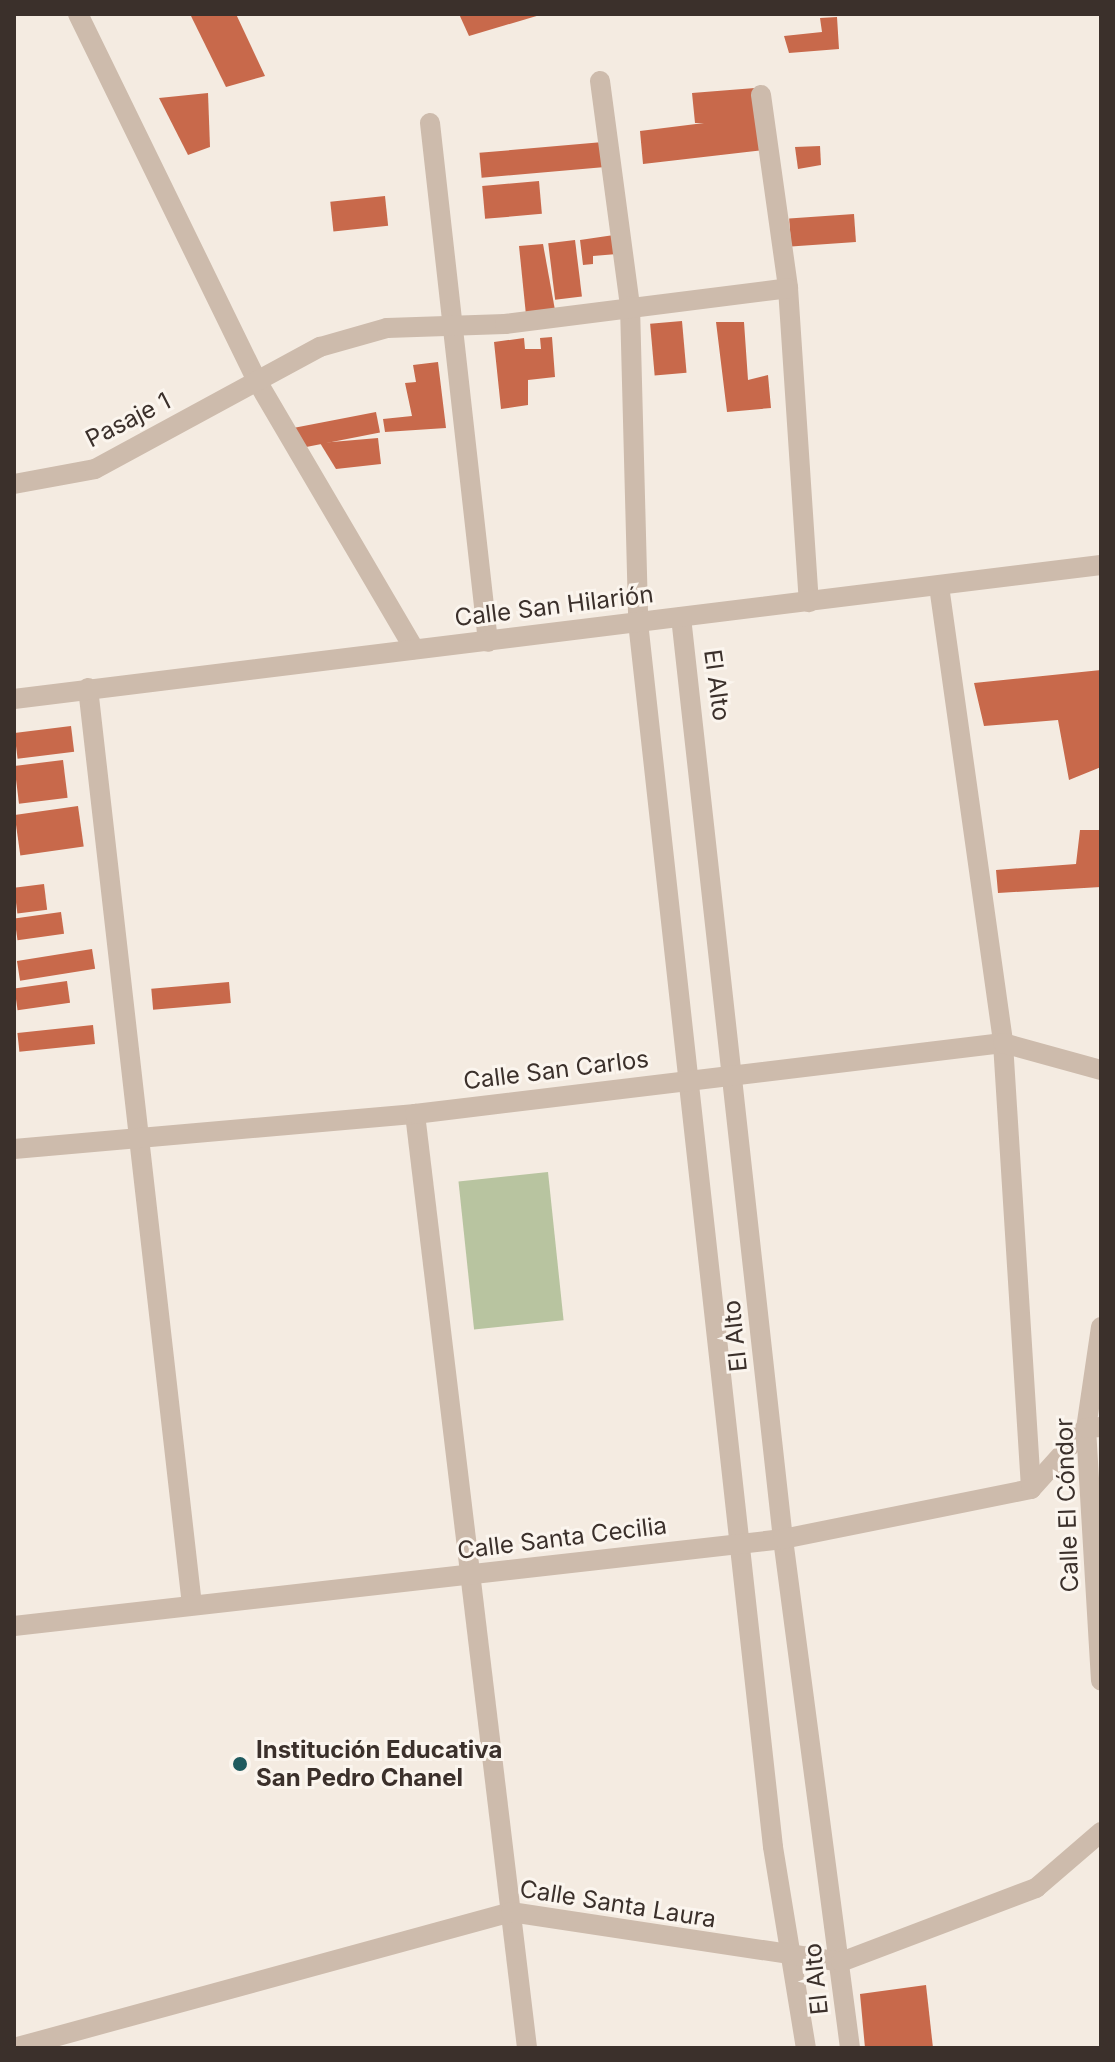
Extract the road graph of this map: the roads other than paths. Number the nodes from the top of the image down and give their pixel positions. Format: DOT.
graph roads {
  1 [pos="78,14"];
  2 [pos="600,81"];
  3 [pos="761,95"];
  4 [pos="430,123"];
  5 [pos="788,288"];
  6 [pos="630,306"];
  7 [pos="447,323"];
  8 [pos="257,381"];
  9 [pos="14,484"];
  10 [pos="1101,565"];
  11 [pos="939,586"];
  12 [pos="809,602"];
  13 [pos="681,617"];
  14 [pos="638,622"];
  15 [pos="488,642"];
  16 [pos="414,649"];
  17 [pos="88,688"];
  18 [pos="14,699"];
  19 [pos="1003,1043"];
  20 [pos="1101,1070"];
  21 [pos="733,1074"];
  22 [pos="689,1079"];
  23 [pos="415,1114"];
  24 [pos="138,1133"];
  25 [pos="14,1149"];
  26 [pos="1101,1327"];
  27 [pos="1094,1428"];
  28 [pos="1031,1489"];
  29 [pos="783,1539"];
  30 [pos="740,1544"];
  31 [pos="474,1575"];
  32 [pos="192,1605"];
  33 [pos="14,1626"];
  34 [pos="1099,1631"];
  35 [pos="1101,1681"];
  36 [pos="1101,1832"];
  37 [pos="511,1912"];
  38 [pos="795,1961"];
  39 [pos="841,1962"];
  40 [pos="14,2048"];
  41 [pos="527,2048"];
  42 [pos="806,2048"];
  43 [pos="850,2048"];
  1 -- 8 [label="street"];
  2 -- 6 [label="street, El Alto"];
  3 -- 5 [label="street"];
  4 -- 7 [label="street"];
  5 -- 6 [label="street, Pasaje 1"];
  5 -- 12 [label="street"];
  6 -- 7 [label="street, Pasaje 1"];
  6 -- 14 [label="street, El Alto"];
  7 -- 8 [label="street, Pasaje 1"];
  7 -- 15 [label="street"];
  8 -- 9 [label="street, Pasaje 1"];
  8 -- 16 [label="street"];
  10 -- 11 [label="street, Calle San Hilarión"];
  11 -- 12 [label="street, Calle San Hilarión"];
  11 -- 19 [label="street"];
  12 -- 13 [label="street, Calle San Hilarión"];
  13 -- 14 [label="street, Calle San Hilarión"];
  13 -- 21 [label="street, El Alto"];
  14 -- 15 [label="street, Calle San Hilarión"];
  14 -- 22 [label="street, El Alto"];
  15 -- 16 [label="street, Calle San Hilarión"];
  16 -- 17 [label="street, Calle San Hilarión"];
  17 -- 18 [label="street, Calle San Hilarión"];
  17 -- 24 [label="street"];
  19 -- 20 [label="street, Calle San Carlos"];
  19 -- 21 [label="street, Calle San Carlos"];
  19 -- 28 [label="street"];
  21 -- 22 [label="street, Calle San Carlos"];
  21 -- 29 [label="street, El Alto"];
  22 -- 23 [label="street, Calle San Carlos"];
  22 -- 30 [label="street, El Alto"];
  23 -- 24 [label="street, Calle San Carlos"];
  23 -- 31 [label="street"];
  24 -- 25 [label="street, Calle San Carlos"];
  24 -- 32 [label="street"];
  26 -- 27 [label="street, Calle El Cóndor"];
  27 -- 28 [label="street"];
  27 -- 34 [label="street, Calle El Cóndor"];
  28 -- 29 [label="street, Calle Santa Cecilia"];
  29 -- 30 [label="street, Calle Santa Cecilia"];
  29 -- 39 [label="street, El Alto"];
  30 -- 31 [label="street, Calle Santa Cecilia"];
  30 -- 38 [label="street, El Alto"];
  31 -- 32 [label="street, Calle Santa Cecilia"];
  31 -- 37 [label="street"];
  32 -- 33 [label="street, Calle Santa Cecilia"];
  34 -- 35 [label="street, Calle El Cóndor"];
  36 -- 39 [label="street, Calle Santa Laura"];
  37 -- 38 [label="street, Calle Santa Laura"];
  37 -- 40 [label="street, Calle Santa Laura"];
  37 -- 41 [label="street"];
  38 -- 39 [label="street, Calle Santa Laura"];
  38 -- 42 [label="street, El Alto"];
  39 -- 43 [label="street, El Alto"];
}
